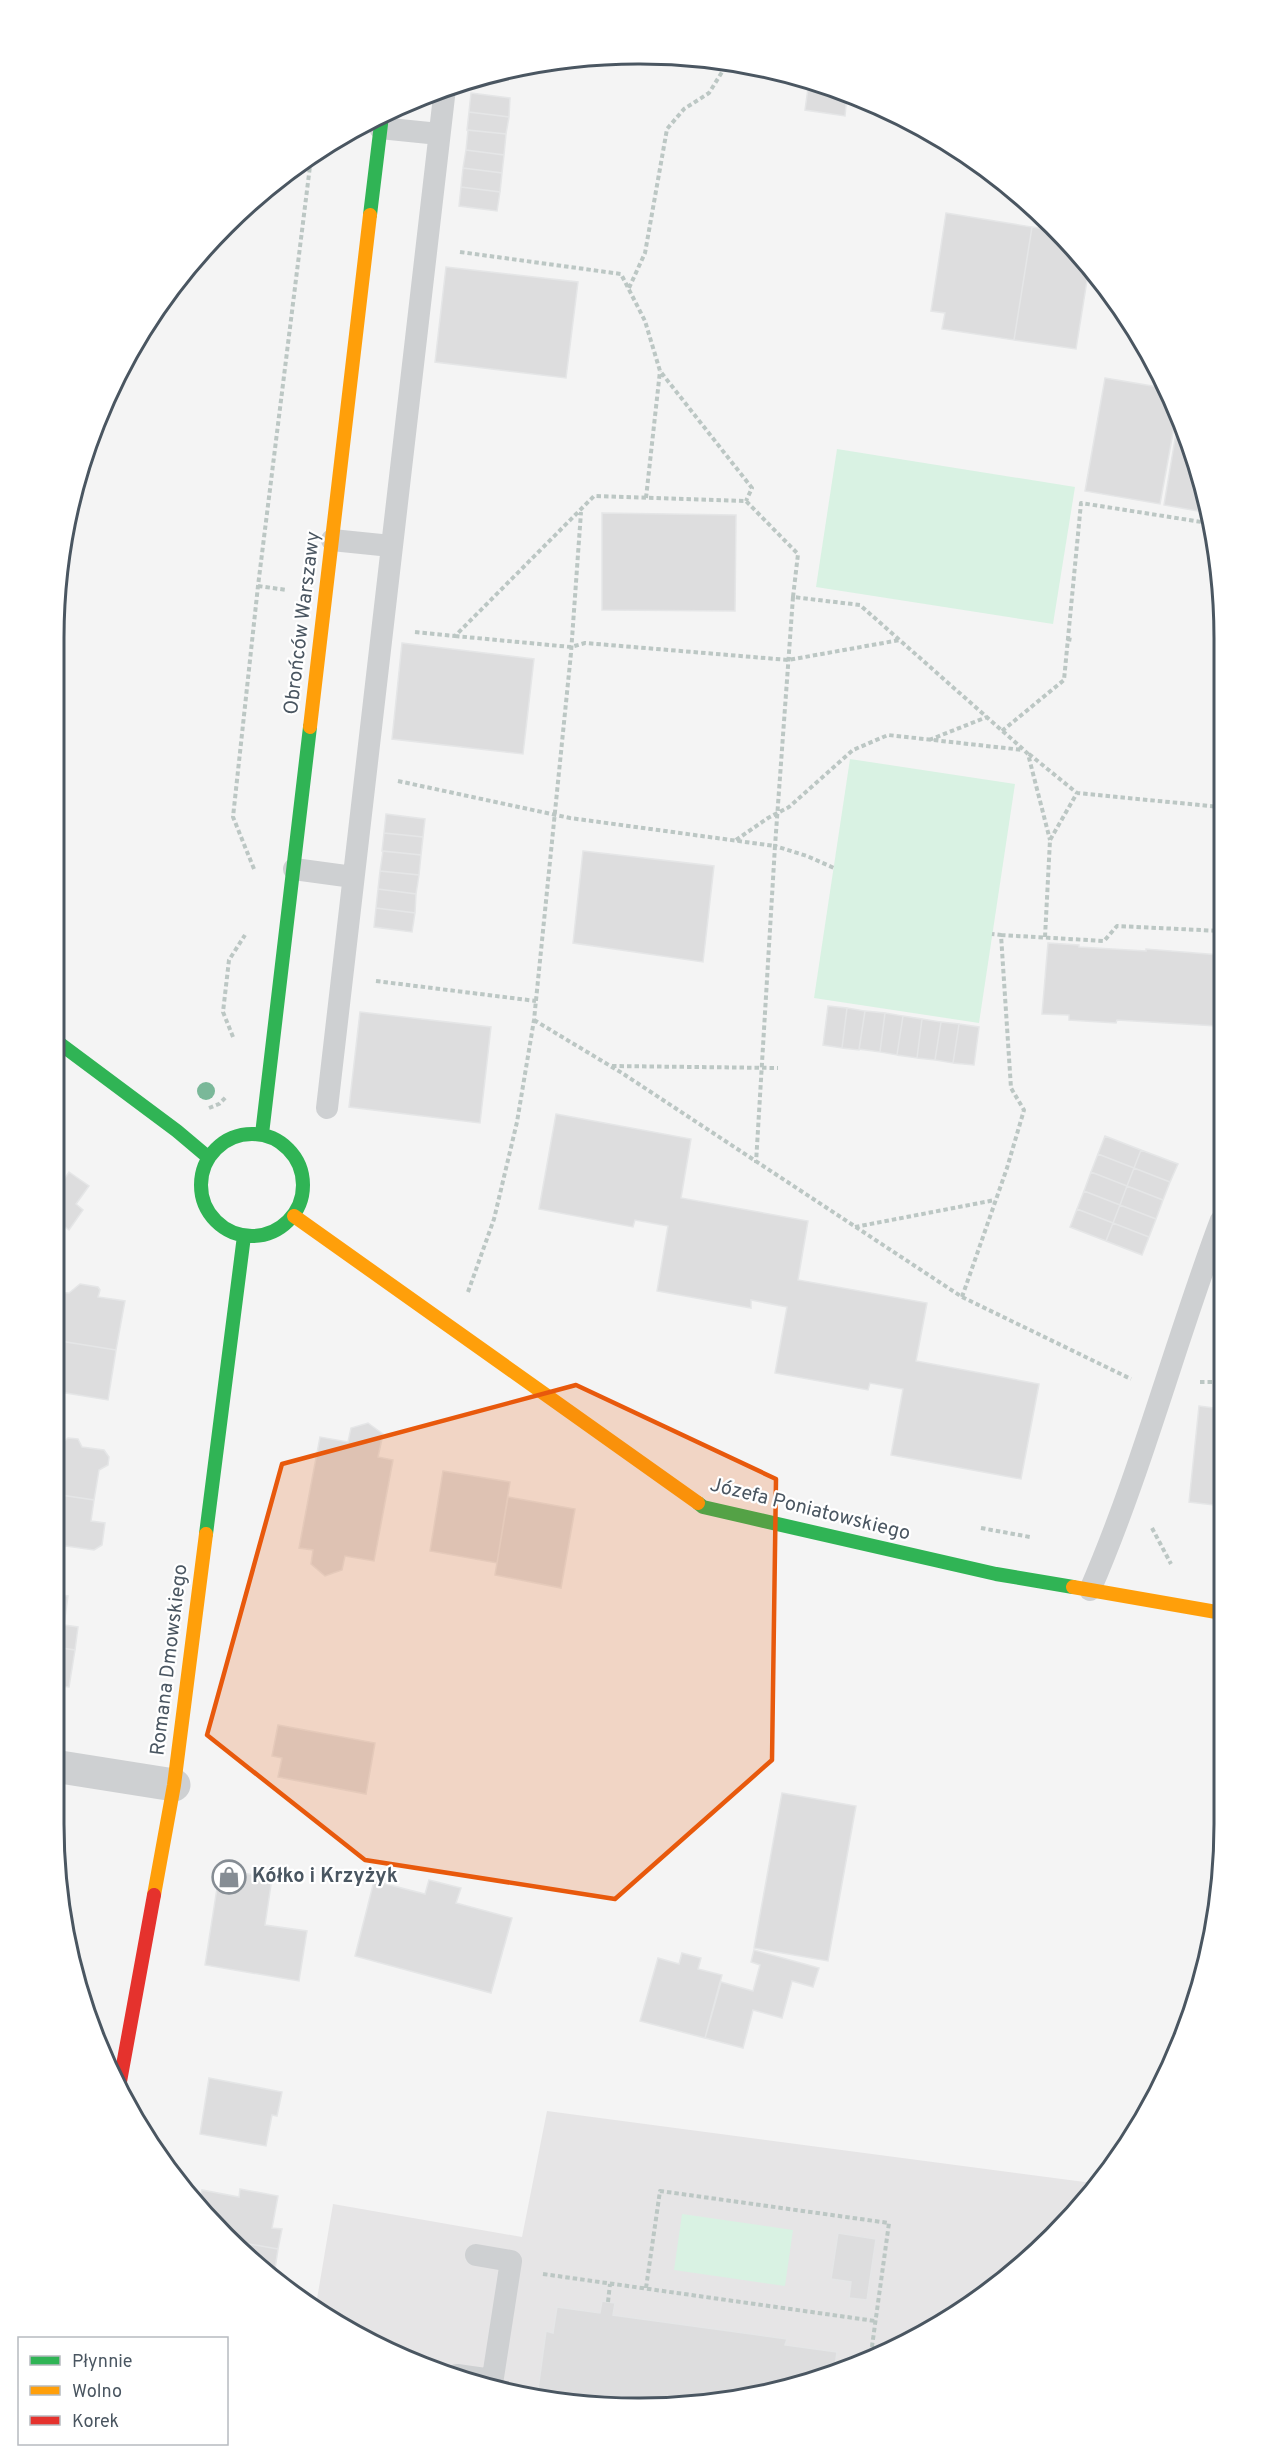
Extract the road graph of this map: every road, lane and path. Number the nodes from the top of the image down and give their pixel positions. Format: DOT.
graph roads {
  1 [pos="723,71"];
  2 [pos="444,99"];
  3 [pos="387,123"];
  4 [pos="380,126"];
  5 [pos="440,134"];
  6 [pos="310,168"];
  7 [pos="426,247"];
  8 [pos="629,289"];
  9 [pos="660,371"];
  10 [pos="646,498"];
  11 [pos="746,501"];
  12 [pos="581,511"];
  13 [pos="1201,522"];
  14 [pos="332,540"];
  15 [pos="392,546"];
  16 [pos="793,597"];
  17 [pos="382,628"];
  18 [pos="455,636"];
  19 [pos="1067,639"];
  20 [pos="900,640"];
  21 [pos="1073,640"];
  22 [pos="571,647"];
  23 [pos="788,660"];
  24 [pos="987,717"];
  25 [pos="1002,731"];
  26 [pos="928,740"];
  27 [pos="1024,750"];
  28 [pos="1028,754"];
  29 [pos="397,781"];
  30 [pos="1077,794"];
  31 [pos="1214,806"];
  32 [pos="777,812"];
  33 [pos="554,813"];
  34 [pos="1050,840"];
  35 [pos="735,841"];
  36 [pos="775,846"];
  37 [pos="834,868"];
  38 [pos="294,869"];
  39 [pos="255,871"];
  40 [pos="353,877"];
  41 [pos="251,927"];
  42 [pos="1214,931"];
  43 [pos="992,934"];
  44 [pos="1001,935"];
  45 [pos="1045,937"];
  46 [pos="342,977"];
  47 [pos="536,1001"];
  48 [pos="534,1020"];
  49 [pos="234,1041"];
  50 [pos="64,1047"];
  51 [pos="611,1066"];
  52 [pos="762,1068"];
  53 [pos="778,1068"];
  54 [pos="230,1090"];
  55 [pos="226,1097"];
  56 [pos="327,1108"];
  57 [pos="262,1134"];
  58 [pos="209,1158"];
  59 [pos="756,1163"];
  60 [pos="996,1200"];
  61 [pos="294,1216"];
  62 [pos="854,1228"];
  63 [pos="243,1236"];
  64 [pos="1214,1239"];
  65 [pos="467,1294"];
  66 [pos="962,1297"];
  67 [pos="1163,1394"];
  68 [pos="971,1526"];
  69 [pos="1038,1539"];
  70 [pos="1106,1553"];
  71 [pos="1180,1566"];
  72 [pos="1090,1590"];
  73 [pos="1214,1612"];
  74 [pos="64,1768"];
  75 [pos="174,1785"];
  76 [pos="122,2073"];
  77 [pos="476,2255"];
  78 [pos="510,2269"];
  79 [pos="610,2284"];
  80 [pos="646,2289"];
  81 [pos="608,2302"];
  82 [pos="875,2321"];
  83 [pos="871,2349"];
  84 [pos="493,2380"];
  1 -- 8 [label="path"];
  2 -- 5 [label="lane"];
  3 -- 5 [label="lane"];
  4 -- 14 [label="street, Obrońców Warszawy"];
  5 -- 7 [label="lane"];
  6 -- 39 [label="path"];
  7 -- 8 [label="path"];
  7 -- 15 [label="lane"];
  8 -- 9 [label="path"];
  9 -- 10 [label="path"];
  9 -- 11 [label="path"];
  10 -- 11 [label="path"];
  10 -- 12 [label="path"];
  11 -- 16 [label="path"];
  12 -- 18 [label="path"];
  12 -- 22 [label="path"];
  13 -- 19 [label="path"];
  14 -- 15 [label="lane"];
  14 -- 38 [label="street, Obrońców Warszawy"];
  15 -- 17 [label="lane"];
  16 -- 20 [label="path"];
  16 -- 23 [label="path"];
  17 -- 18 [label="path"];
  17 -- 40 [label="lane"];
  18 -- 22 [label="path"];
  19 -- 21 [label="path"];
  19 -- 25 [label="path"];
  20 -- 23 [label="path"];
  20 -- 24 [label="path"];
  22 -- 23 [label="path"];
  22 -- 33 [label="path"];
  23 -- 32 [label="path"];
  24 -- 25 [label="path"];
  24 -- 26 [label="path"];
  25 -- 27 [label="path"];
  26 -- 27 [label="path"];
  26 -- 32 [label="path"];
  27 -- 28 [label="path"];
  28 -- 30 [label="path"];
  28 -- 34 [label="path"];
  29 -- 33 [label="path"];
  30 -- 31 [label="path"];
  30 -- 34 [label="path"];
  32 -- 35 [label="path"];
  32 -- 36 [label="path"];
  33 -- 35 [label="path"];
  33 -- 47 [label="path"];
  34 -- 45 [label="path"];
  35 -- 36 [label="path"];
  36 -- 37 [label="path"];
  36 -- 52 [label="path"];
  38 -- 40 [label="lane"];
  38 -- 57 [label="street, Obrońców Warszawy"];
  40 -- 46 [label="lane"];
  41 -- 49 [label="path"];
  42 -- 45 [label="path"];
  43 -- 44 [label="path"];
  44 -- 45 [label="path"];
  44 -- 60 [label="path"];
  46 -- 47 [label="path"];
  46 -- 56 [label="lane"];
  47 -- 48 [label="path"];
  48 -- 51 [label="path"];
  48 -- 65 [label="path"];
  50 -- 58 [label="street"];
  51 -- 52 [label="path"];
  51 -- 59 [label="path"];
  52 -- 53 [label="path"];
  52 -- 59 [label="path"];
  54 -- 55 [label="path"];
  57 -- 58 [label="street"];
  57 -- 61 [label="street"];
  58 -- 63 [label="street"];
  59 -- 62 [label="path"];
  60 -- 62 [label="path"];
  60 -- 66 [label="path"];
  61 -- 63 [label="street"];
  61 -- 72 [label="street, Józefa Poniatowskiego"];
  62 -- 66 [label="path"];
  63 -- 75 [label="street, Romana Dmowskiego"];
  64 -- 67 [label="lane"];
  66 -- 67 [label="path"];
  67 -- 70 [label="lane"];
  68 -- 69 [label="path"];
  70 -- 71 [label="path"];
  70 -- 72 [label="lane"];
  72 -- 73 [label="street, Józefa Poniatowskiego"];
  74 -- 75 [label="street"];
  75 -- 76 [label="street, Romana Dmowskiego"];
  77 -- 78 [label="lane"];
  78 -- 79 [label="path"];
  78 -- 84 [label="lane"];
  79 -- 80 [label="path"];
  79 -- 81 [label="path"];
  80 -- 82 [label="path"];
  80 -- 82 [label="path"];
  82 -- 83 [label="path"];
}
